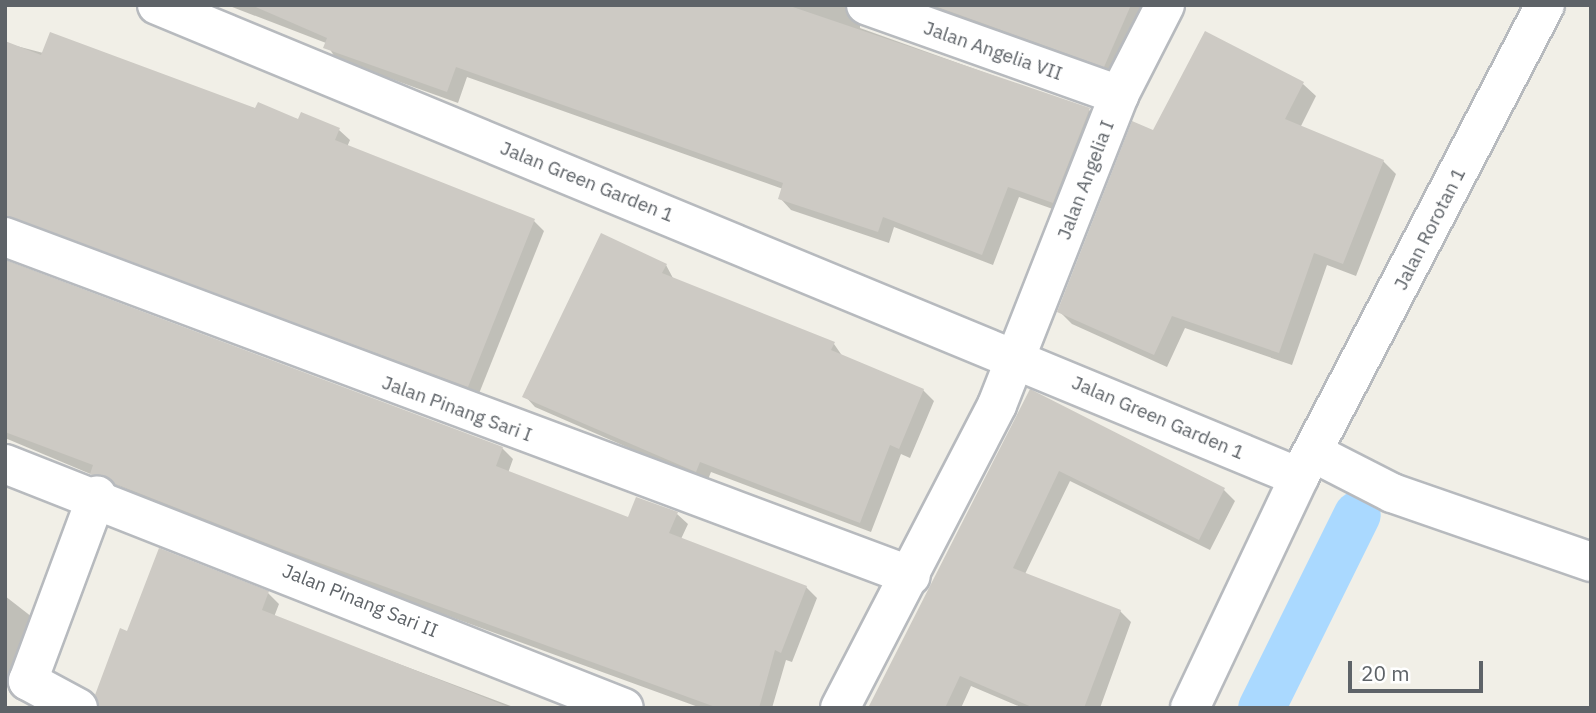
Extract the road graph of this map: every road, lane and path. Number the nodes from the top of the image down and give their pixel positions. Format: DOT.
graph roads {
  1 [pos="157,5"];
  2 [pos="1165,5"];
  3 [pos="1545,5"];
  4 [pos="883,8"];
  5 [pos="1119,95"];
  6 [pos="5,237"];
  7 [pos="1018,359"];
  8 [pos="5,464"];
  9 [pos="1317,465"];
  10 [pos="97,495"];
  11 [pos="1591,562"];
  12 [pos="911,576"];
  13 [pos="24,695"];
  14 [pos="78,708"];
  15 [pos="624,708"];
  16 [pos="840,708"];
  17 [pos="1190,708"];
  1 -- 7 [label="street, Jalan Green Garden 1"];
  2 -- 5 [label="street, Jalan Angelia I"];
  3 -- 9 [label="street, Jalan Rorotan 1"];
  4 -- 5 [label="street, Jalan Angelia VII"];
  5 -- 7 [label="street, Jalan Angelia I"];
  6 -- 12 [label="street, Jalan Pinang Sari I"];
  7 -- 9 [label="street, Jalan Green Garden 1"];
  7 -- 12 [label="street"];
  8 -- 10 [label="street, Jalan Pinang Sari II"];
  9 -- 11 [label="street"];
  9 -- 17 [label="street, Jalan Rorotan 1"];
  10 -- 13 [label="street"];
  10 -- 15 [label="street, Jalan Pinang Sari II"];
  12 -- 16 [label="street"];
  13 -- 14 [label="street"];
}
